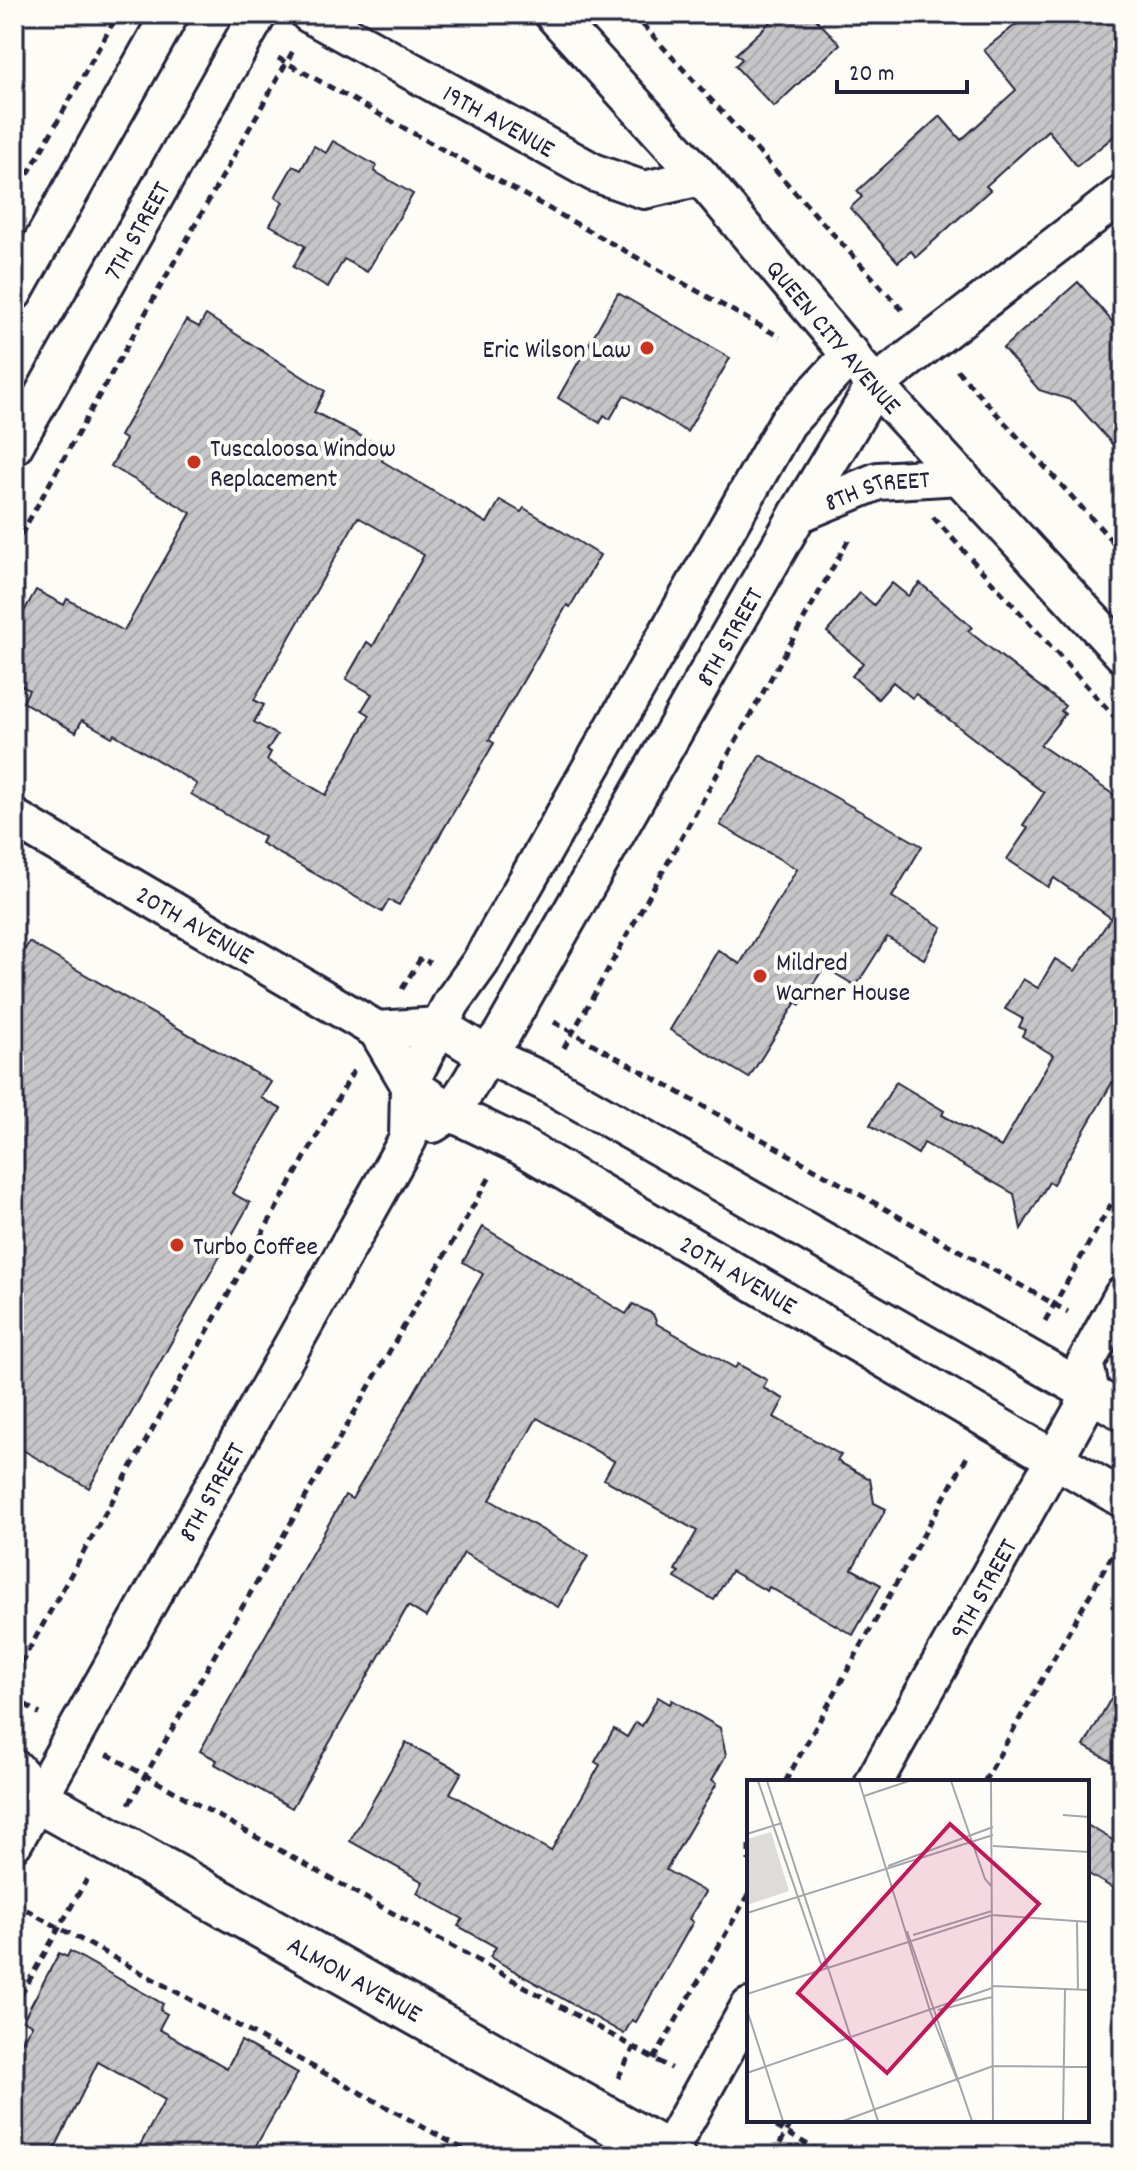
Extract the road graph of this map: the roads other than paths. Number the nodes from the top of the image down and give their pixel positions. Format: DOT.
graph roads {
  1 [pos="170,14"];
  2 [pos="553,14"];
  3 [pos="311,15"];
  4 [pos="251,26"];
  5 [pos="701,177"];
  6 [pos="1123,193"];
  7 [pos="14,292"];
  8 [pos="851,354"];
  9 [pos="875,385"];
  10 [pos="14,446"];
  11 [pos="960,476"];
  12 [pos="798,514"];
  13 [pos="1123,654"];
  14 [pos="14,818"];
  15 [pos="439,1026"];
  16 [pos="377,1030"];
  17 [pos="485,1054"];
  18 [pos="409,1084"];
  19 [pos="452,1113"];
  20 [pos="408,1139"];
  21 [pos="1123,1295"];
  22 [pos="1107,1394"];
  23 [pos="1123,1412"];
  24 [pos="1052,1459"];
  25 [pos="1123,1499"];
  26 [pos="875,1780"];
  27 [pos="22,1793"];
  28 [pos="14,1842"];
  29 [pos="747,2011"];
  30 [pos="668,2155"];
  1 -- 7 [label="street"];
  2 -- 5 [label="street, QUEEN CITY AVENUE"];
  3 -- 5 [label="street, 19TH AVENUE"];
  4 -- 10 [label="street, 7TH STREET"];
  5 -- 8 [label="street, QUEEN CITY AVENUE"];
  6 -- 9 [label="street, 8TH STREET"];
  8 -- 9 [label="street, QUEEN CITY AVENUE"];
  8 -- 15 [label="street, 8TH STREET"];
  9 -- 11 [label="street, QUEEN CITY AVENUE"];
  9 -- 12 [label="street, 8TH STREET"];
  11 -- 12 [label="street, 8TH STREET"];
  11 -- 13 [label="street, QUEEN CITY AVENUE"];
  12 -- 17 [label="street, 8TH STREET"];
  14 -- 16 [label="street, 20TH AVENUE"];
  15 -- 16 [label="street"];
  15 -- 17 [label="street"];
  15 -- 18 [label="street, 8TH STREET"];
  16 -- 18 [label="street, 20TH AVENUE"];
  17 -- 19 [label="street, 8TH STREET"];
  17 -- 22 [label="street"];
  18 -- 19 [label="street, 20TH AVENUE"];
  18 -- 20 [label="street, 8TH STREET"];
  19 -- 20 [label="street"];
  19 -- 24 [label="street, 20TH AVENUE"];
  20 -- 27 [label="street, 8TH STREET"];
  21 -- 22 [label="street"];
  22 -- 23 [label="street"];
  22 -- 24 [label="street, 9TH STREET"];
  24 -- 25 [label="street, 20TH AVENUE"];
  24 -- 26 [label="street, 9TH STREET"];
  27 -- 28 [label="street, 8TH STREET"];
  27 -- 30 [label="main road, ALMON AVENUE"];
  29 -- 30 [label="street"];
}
